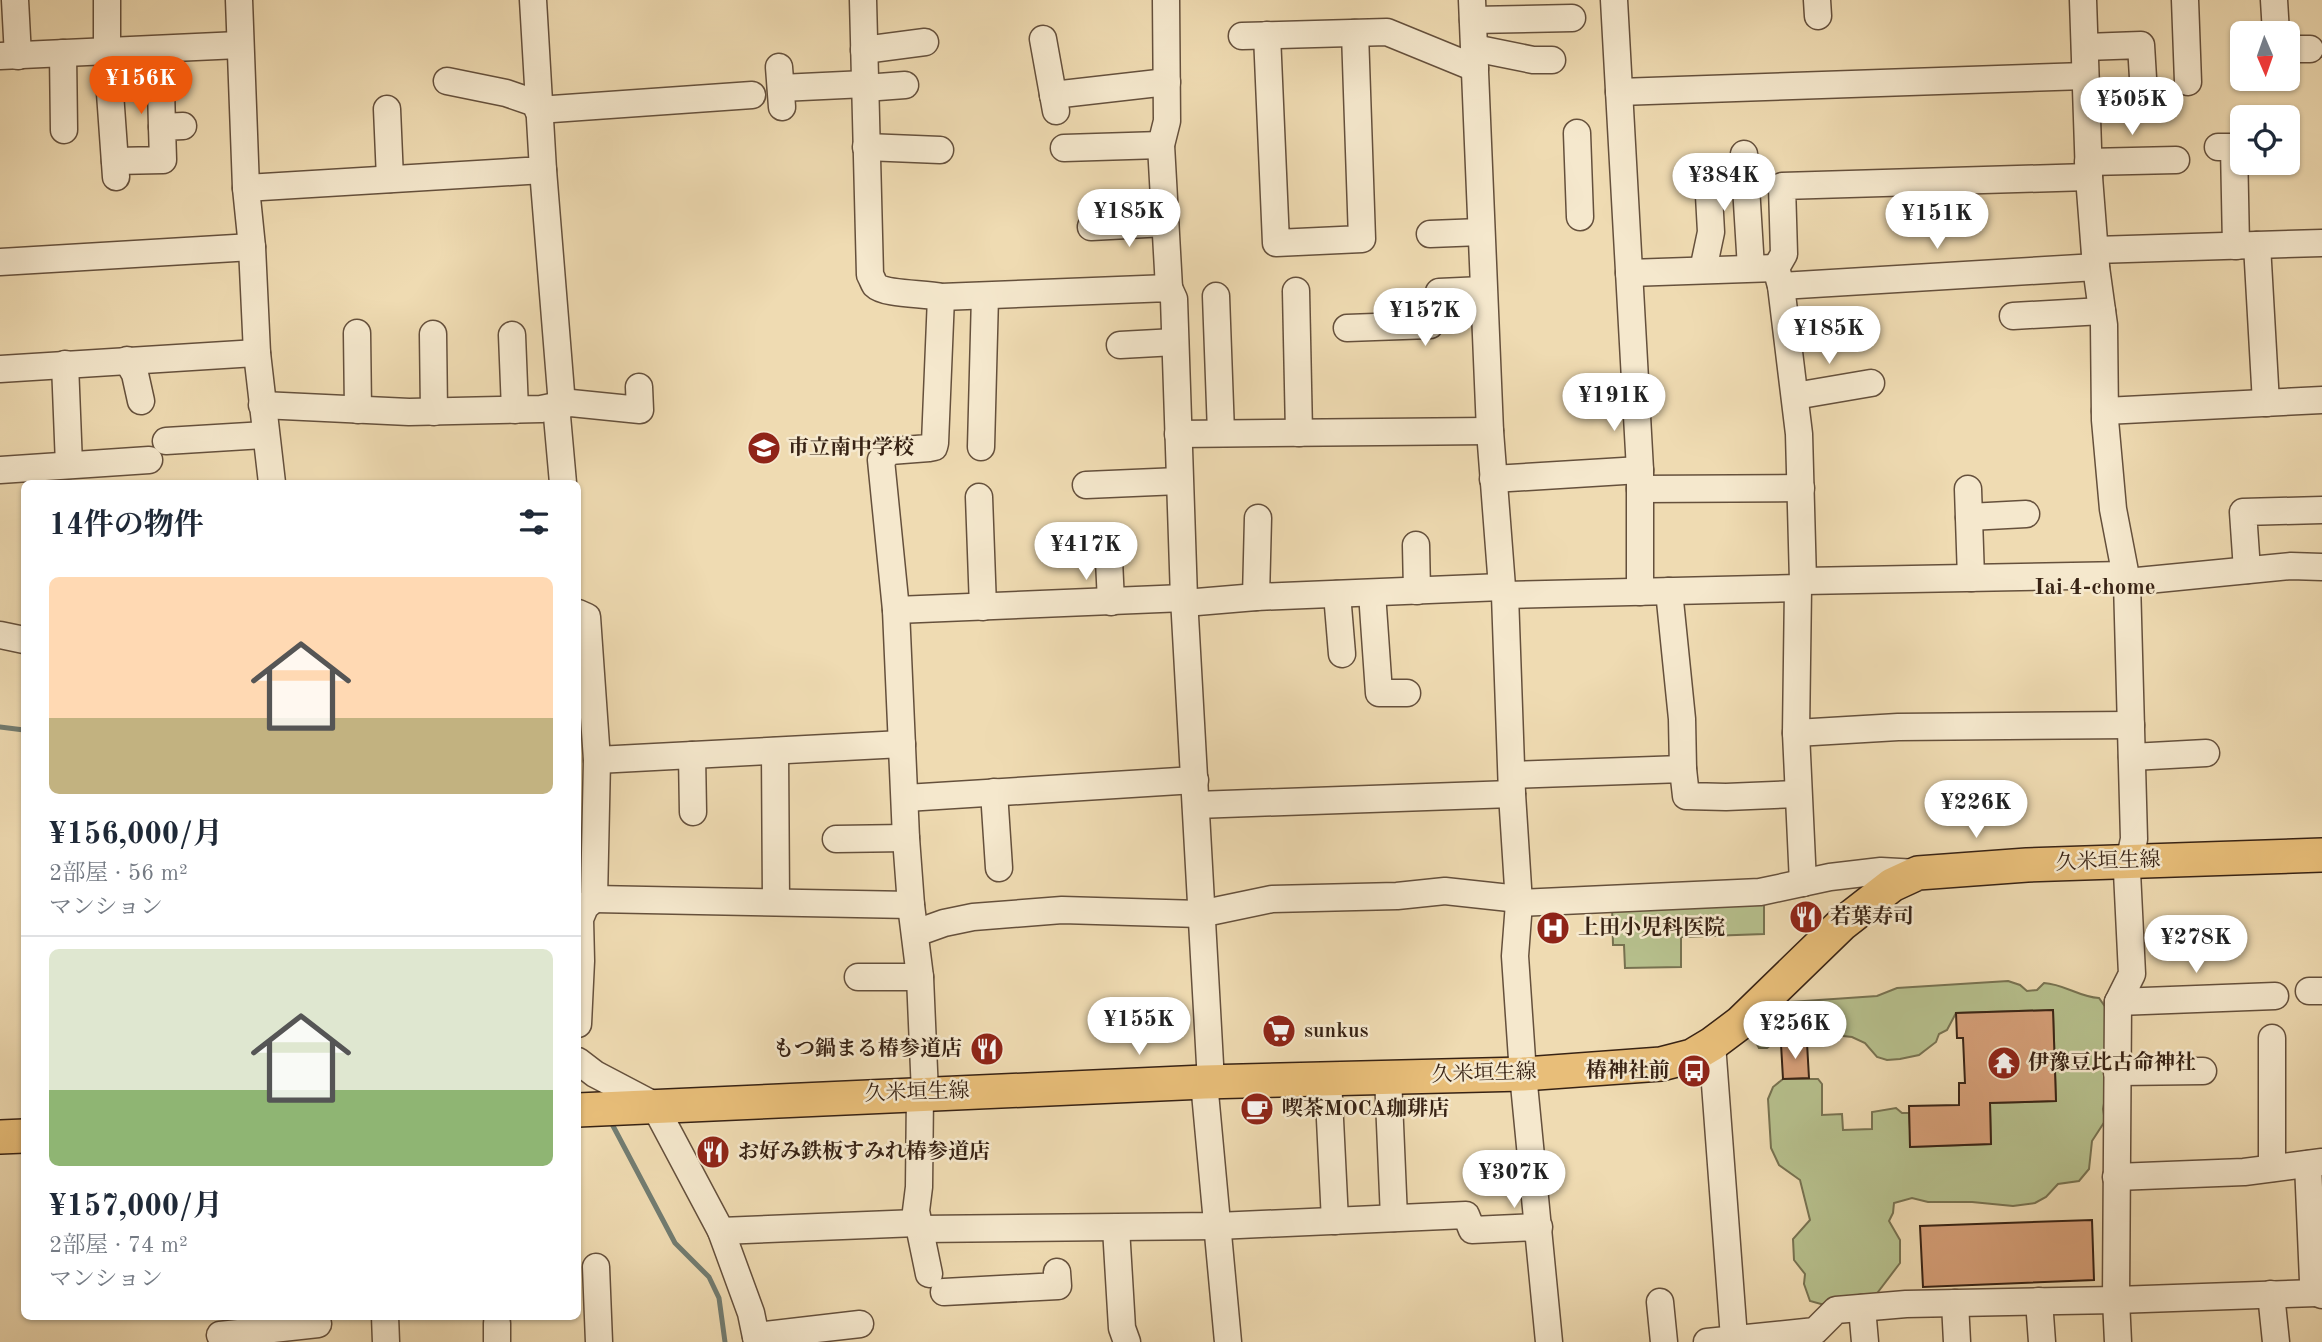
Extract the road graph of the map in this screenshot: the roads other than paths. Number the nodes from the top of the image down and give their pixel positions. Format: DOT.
graph roads {
  1 [pos="15,0"];
  2 [pos="107,0"];
  3 [pos="239,0"];
  4 [pos="533,0"];
  5 [pos="863,0"];
  6 [pos="1166,0"];
  7 [pos="1614,0"];
  8 [pos="2083,0"];
  9 [pos="2185,0"];
  10 [pos="2274,0"];
  11 [pos="1473,10"];
  12 [pos="1572,18"];
  13 [pos="2275,21"];
  14 [pos="1355,33"];
  15 [pos="1045,39"];
  16 [pos="925,42"];
  17 [pos="239,45"];
  18 [pos="2085,47"];
  19 [pos="864,50"];
  20 [pos="107,51"];
  21 [pos="63,53"];
  22 [pos="9,56"];
  23 [pos="1475,58"];
  24 [pos="1552,60"];
  25 [pos="2085,76"];
  26 [pos="2143,78"];
  27 [pos="1167,82"];
  28 [pos="2188,82"];
  29 [pos="905,85"];
  30 [pos="865,86"];
  31 [pos="780,87"];
  32 [pos="161,89"];
  33 [pos="458,90"];
  34 [pos="1619,92"];
  35 [pos="752,95"];
  36 [pos="538,107"];
  37 [pos="387,109"];
  38 [pos="64,130"];
  39 [pos="1577,133"];
  40 [pos="1161,145"];
  41 [pos="2218,146"];
  42 [pos="866,147"];
  43 [pos="1064,148"];
  44 [pos="940,150"];
  45 [pos="1744,154"];
  46 [pos="2176,160"];
  47 [pos="543,170"];
  48 [pos="2089,170"];
  49 [pos="1624,177"];
  50 [pos="1692,177"];
  51 [pos="390,179"];
  52 [pos="1579,179"];
  53 [pos="246,188"];
  54 [pos="1580,216"];
  55 [pos="1165,223"];
  56 [pos="1091,226"];
  57 [pos="1481,232"];
  58 [pos="1430,234"];
  59 [pos="2322,243"];
  60 [pos="2246,245"];
  61 [pos="252,247"];
  62 [pos="2095,258"];
  63 [pos="0,262"];
  64 [pos="1703,270"];
  65 [pos="1629,273"];
  66 [pos="1769,274"];
  67 [pos="1169,288"];
  68 [pos="1483,290"];
  69 [pos="1296,291"];
  70 [pos="985,296"];
  71 [pos="1216,296"];
  72 [pos="941,297"];
  73 [pos="2102,311"];
  74 [pos="2013,316"];
  75 [pos="1347,328"];
  76 [pos="357,333"];
  77 [pos="433,334"];
  78 [pos="512,335"];
  79 [pos="1175,342"];
  80 [pos="1120,345"];
  81 [pos="257,353"];
  82 [pos="127,360"];
  83 [pos="65,364"];
  84 [pos="0,369"];
  85 [pos="1871,383"];
  86 [pos="639,387"];
  87 [pos="1794,396"];
  88 [pos="2322,400"];
  89 [pos="141,401"];
  90 [pos="2266,403"];
  91 [pos="262,405"];
  92 [pos="559,405"];
  93 [pos="358,410"];
  94 [pos="515,410"];
  95 [pos="2105,411"];
  96 [pos="434,412"];
  97 [pos="1490,431"];
  98 [pos="1221,433"];
  99 [pos="1299,433"];
  100 [pos="1178,434"];
  101 [pos="265,435"];
  102 [pos="981,447"];
  103 [pos="69,466"];
  104 [pos="0,470"];
  105 [pos="1493,479"];
  106 [pos="272,480"];
  107 [pos="563,480"];
  108 [pos="1640,480"];
  109 [pos="1179,481"];
  110 [pos="1086,485"];
  111 [pos="1801,488"];
  112 [pos="1969,489"];
  113 [pos="979,496"];
  114 [pos="2322,510"];
  115 [pos="2026,514"];
  116 [pos="1969,517"];
  117 [pos="1258,518"];
  118 [pos="1416,545"];
  119 [pos="1110,560"];
  120 [pos="2322,567"];
  121 [pos="2247,570"];
  122 [pos="1971,578"];
  123 [pos="2126,578"];
  124 [pos="1800,585"];
  125 [pos="1417,591"];
  126 [pos="1504,591"];
  127 [pos="1669,591"];
  128 [pos="1640,592"];
  129 [pos="1372,593"];
  130 [pos="1337,594"];
  131 [pos="1256,597"];
  132 [pos="1184,600"];
  133 [pos="1111,602"];
  134 [pos="983,607"];
  135 [pos="896,610"];
  136 [pos="581,614"];
  137 [pos="0,635"];
  138 [pos="21,639"];
  139 [pos="1342,654"];
  140 [pos="1407,692"];
  141 [pos="2131,725"];
  142 [pos="1796,733"];
  143 [pos="587,734"];
  144 [pos="902,744"];
  145 [pos="775,751"];
  146 [pos="2206,753"];
  147 [pos="692,755"];
  148 [pos="2132,757"];
  149 [pos="597,760"];
  150 [pos="1683,769"];
  151 [pos="1512,784"];
  152 [pos="994,792"];
  153 [pos="1195,792"];
  154 [pos="1798,794"];
  155 [pos="906,798"];
  156 [pos="587,802"];
  157 [pos="692,812"];
  158 [pos="906,838"];
  159 [pos="836,839"];
  160 [pos="2322,855"];
  161 [pos="2131,861"];
  162 [pos="999,868"];
  163 [pos="1918,873"];
  164 [pos="1802,883"];
  165 [pos="594,899"];
  166 [pos="1519,901"];
  167 [pos="776,902"];
  168 [pos="911,905"];
  169 [pos="1200,914"];
  170 [pos="581,916"];
  171 [pos="916,933"];
  172 [pos="920,976"];
  173 [pos="858,978"];
  174 [pos="2275,996"];
  175 [pos="2118,1002"];
  176 [pos="2272,1038"];
  177 [pos="1712,1044"];
  178 [pos="581,1063"];
  179 [pos="2203,1071"];
  180 [pos="2117,1072"];
  181 [pos="1522,1074"];
  182 [pos="1388,1077"];
  183 [pos="1328,1079"];
  184 [pos="1207,1082"];
  185 [pos="923,1093"];
  186 [pos="654,1105"];
  187 [pos="581,1110"];
  188 [pos="21,1136"];
  189 [pos="0,1137"];
  190 [pos="2315,1163"];
  191 [pos="2272,1168"];
  192 [pos="2116,1177"];
  193 [pos="1394,1218"];
  194 [pos="1335,1221"];
  195 [pos="1217,1226"];
  196 [pos="1539,1227"];
  197 [pos="924,1228"];
  198 [pos="1116,1228"];
  199 [pos="720,1231"];
  200 [pos="1057,1272"];
  201 [pos="590,1278"];
  202 [pos="2271,1294"];
  203 [pos="2319,1294"];
  204 [pos="2116,1300"];
  205 [pos="2039,1301"];
  206 [pos="1660,1302"];
  207 [pos="1955,1303"];
  208 [pos="1862,1308"];
  209 [pos="385,1320"];
  210 [pos="860,1324"];
  211 [pos="318,1327"];
  212 [pos="219,1335"];
  213 [pos="1734,1338"];
  214 [pos="757,1339"];
  215 [pos="386,1342"];
  216 [pos="599,1342"];
  217 [pos="1127,1342"];
  218 [pos="1228,1342"];
  219 [pos="1549,1342"];
  220 [pos="1664,1342"];
  221 [pos="1707,1342"];
  222 [pos="1865,1342"];
  223 [pos="1957,1342"];
  224 [pos="2042,1342"];
  225 [pos="2118,1342"];
  226 [pos="2276,1342"];
  1 -- 22 [label="street"];
  2 -- 20 [label="street"];
  3 -- 17 [label="street"];
  4 -- 36 [label="street"];
  5 -- 19 [label="street"];
  6 -- 27 [label="street"];
  7 -- 34 [label="street"];
  8 -- 18 [label="street"];
  9 -- 28 [label="street"];
  10 -- 13 [label="street"];
  11 -- 12 [label="street"];
  11 -- 23 [label="street"];
  14 -- 14 [label="street"];
  14 -- 23 [label="street"];
  15 -- 27 [label="street"];
  16 -- 19 [label="street"];
  17 -- 20 [label="street"];
  17 -- 53 [label="street"];
  18 -- 25 [label="street"];
  18 -- 26 [label="street"];
  19 -- 30 [label="street"];
  20 -- 21 [label="street"];
  20 -- 32 [label="street"];
  21 -- 22 [label="street"];
  21 -- 38 [label="street"];
  23 -- 24 [label="street"];
  23 -- 57 [label="street"];
  25 -- 34 [label="street"];
  25 -- 48 [label="street"];
  27 -- 40 [label="street"];
  29 -- 30 [label="street"];
  30 -- 31 [label="street"];
  30 -- 42 [label="street"];
  33 -- 36 [label="street"];
  34 -- 49 [label="street"];
  35 -- 36 [label="street"];
  36 -- 47 [label="street"];
  37 -- 51 [label="street"];
  39 -- 52 [label="street"];
  40 -- 43 [label="street"];
  40 -- 55 [label="street"];
  41 -- 60 [label="street"];
  42 -- 44 [label="street"];
  42 -- 72 [label="street"];
  45 -- 66 [label="street"];
  46 -- 48 [label="street"];
  47 -- 51 [label="street"];
  47 -- 92 [label="street"];
  48 -- 62 [label="street"];
  48 -- 66 [label="street"];
  49 -- 52 [label="street"];
  49 -- 65 [label="street"];
  50 -- 64 [label="street"];
  51 -- 53 [label="street"];
  52 -- 54 [label="street"];
  53 -- 61 [label="street"];
  55 -- 56 [label="street"];
  55 -- 67 [label="street"];
  57 -- 58 [label="street"];
  57 -- 68 [label="street"];
  59 -- 60 [label="street"];
  60 -- 62 [label="street"];
  60 -- 90 [label="street"];
  61 -- 63 [label="street"];
  61 -- 81 [label="street"];
  62 -- 66 [label="street"];
  62 -- 73 [label="street"];
  64 -- 65 [label="street"];
  64 -- 66 [label="street"];
  65 -- 108 [label="street"];
  66 -- 87 [label="street"];
  67 -- 70 [label="street"];
  67 -- 79 [label="street"];
  68 -- 75 [label="street"];
  68 -- 97 [label="street"];
  69 -- 99 [label="street"];
  70 -- 72 [label="street"];
  70 -- 102 [label="street"];
  71 -- 98 [label="street"];
  72 -- 135 [label="street"];
  73 -- 74 [label="street"];
  73 -- 95 [label="street"];
  76 -- 93 [label="street"];
  77 -- 96 [label="street"];
  78 -- 94 [label="street"];
  79 -- 80 [label="street"];
  79 -- 100 [label="street"];
  81 -- 82 [label="street"];
  81 -- 91 [label="street"];
  82 -- 83 [label="street"];
  82 -- 89 [label="street"];
  83 -- 84 [label="street"];
  83 -- 103 [label="street"];
  85 -- 87 [label="street"];
  86 -- 92 [label="street"];
  87 -- 111 [label="street"];
  88 -- 90 [label="street"];
  90 -- 95 [label="street"];
  91 -- 93 [label="street"];
  91 -- 101 [label="street"];
  92 -- 94 [label="street"];
  92 -- 107 [label="street"];
  93 -- 96 [label="street"];
  94 -- 96 [label="street"];
  95 -- 123 [label="street"];
  97 -- 99 [label="street"];
  97 -- 105 [label="street"];
  98 -- 99 [label="street"];
  98 -- 100 [label="street"];
  100 -- 109 [label="street"];
  101 -- 103 [label="street"];
  101 -- 106 [label="street"];
  103 -- 104 [label="street"];
  105 -- 108 [label="street"];
  105 -- 126 [label="street"];
  108 -- 111 [label="street"];
  108 -- 128 [label="street"];
  109 -- 110 [label="street"];
  109 -- 132 [label="street"];
  111 -- 124 [label="street"];
  112 -- 116 [label="street"];
  113 -- 134 [label="street"];
  114 -- 121 [label="street"];
  115 -- 116 [label="street"];
  116 -- 122 [label="street"];
  117 -- 131 [label="street"];
  118 -- 125 [label="street"];
  119 -- 133 [label="street"];
  120 -- 121 [label="street"];
  121 -- 123 [label="street"];
  122 -- 123 [label="street"];
  122 -- 124 [label="street"];
  123 -- 141 [label="street"];
  124 -- 127 [label="street"];
  124 -- 142 [label="street"];
  125 -- 126 [label="street"];
  125 -- 129 [label="street"];
  126 -- 128 [label="street"];
  126 -- 151 [label="street"];
  127 -- 128 [label="street"];
  127 -- 150 [label="street"];
  129 -- 130 [label="street"];
  129 -- 140 [label="street"];
  130 -- 131 [label="street"];
  130 -- 139 [label="street"];
  131 -- 132 [label="street"];
  132 -- 133 [label="street"];
  132 -- 153 [label="street"];
  133 -- 134 [label="street"];
  134 -- 135 [label="street"];
  135 -- 144 [label="street"];
  136 -- 143 [label="street"];
  137 -- 138 [label="street"];
  141 -- 142 [label="street"];
  141 -- 148 [label="street"];
  142 -- 154 [label="street"];
  143 -- 149 [label="street"];
  144 -- 145 [label="street"];
  144 -- 155 [label="street"];
  145 -- 147 [label="street"];
  145 -- 167 [label="street"];
  146 -- 148 [label="street"];
  147 -- 149 [label="street"];
  147 -- 157 [label="street"];
  148 -- 161 [label="street"];
  149 -- 156 [label="street"];
  150 -- 151 [label="street"];
  150 -- 154 [label="street"];
  151 -- 153 [label="street"];
  151 -- 166 [label="street"];
  152 -- 153 [label="street"];
  152 -- 155 [label="street"];
  152 -- 162 [label="street"];
  153 -- 169 [label="street"];
  154 -- 164 [label="street"];
  155 -- 158 [label="street"];
  156 -- 165 [label="street"];
  158 -- 159 [label="street"];
  158 -- 168 [label="street"];
  160 -- 161 [label="main road, 久米垣生線"];
  161 -- 163 [label="main road, 久米垣生線"];
  161 -- 175 [label="street"];
  163 -- 164 [label="street"];
  163 -- 177 [label="main road, 久米垣生線"];
  164 -- 166 [label="street"];
  165 -- 167 [label="street"];
  165 -- 170 [label="street"];
  166 -- 169 [label="street"];
  166 -- 181 [label="street"];
  167 -- 168 [label="street"];
  168 -- 171 [label="street"];
  169 -- 171 [label="street"];
  169 -- 184 [label="street"];
  171 -- 172 [label="street"];
  172 -- 173 [label="street"];
  172 -- 185 [label="street"];
  174 -- 175 [label="street"];
  175 -- 180 [label="street"];
  176 -- 191 [label="street"];
  177 -- 181 [label="main road, 久米垣生線"];
  177 -- 213 [label="street"];
  178 -- 186 [label="street"];
  179 -- 180 [label="street"];
  180 -- 192 [label="street"];
  181 -- 182 [label="main road, 久米垣生線"];
  181 -- 196 [label="street"];
  182 -- 183 [label="main road, 久米垣生線"];
  182 -- 193 [label="street"];
  183 -- 184 [label="main road, 久米垣生線"];
  183 -- 194 [label="street"];
  184 -- 185 [label="main road, 久米垣生線"];
  184 -- 195 [label="street"];
  185 -- 186 [label="main road, 久米垣生線"];
  185 -- 197 [label="street"];
  186 -- 187 [label="main road, 久米垣生線"];
  186 -- 199 [label="street"];
  188 -- 189 [label="main road"];
  190 -- 191 [label="street"];
  190 -- 203 [label="street"];
  191 -- 192 [label="street"];
  192 -- 204 [label="street"];
  193 -- 194 [label="street"];
  193 -- 196 [label="street"];
  194 -- 195 [label="street"];
  195 -- 198 [label="street"];
  195 -- 218 [label="street"];
  196 -- 219 [label="street"];
  197 -- 198 [label="street"];
  197 -- 199 [label="street"];
  197 -- 200 [label="street"];
  198 -- 217 [label="street"];
  199 -- 214 [label="street"];
  201 -- 216 [label="street"];
  202 -- 203 [label="street"];
  202 -- 204 [label="street"];
  202 -- 226 [label="street"];
  204 -- 205 [label="street"];
  204 -- 225 [label="street"];
  205 -- 207 [label="street"];
  205 -- 224 [label="street"];
  206 -- 220 [label="street"];
  207 -- 208 [label="street"];
  207 -- 223 [label="street"];
  208 -- 213 [label="street"];
  208 -- 222 [label="street"];
  209 -- 215 [label="street"];
  210 -- 214 [label="street"];
  211 -- 212 [label="street"];
  213 -- 221 [label="street"];
}
